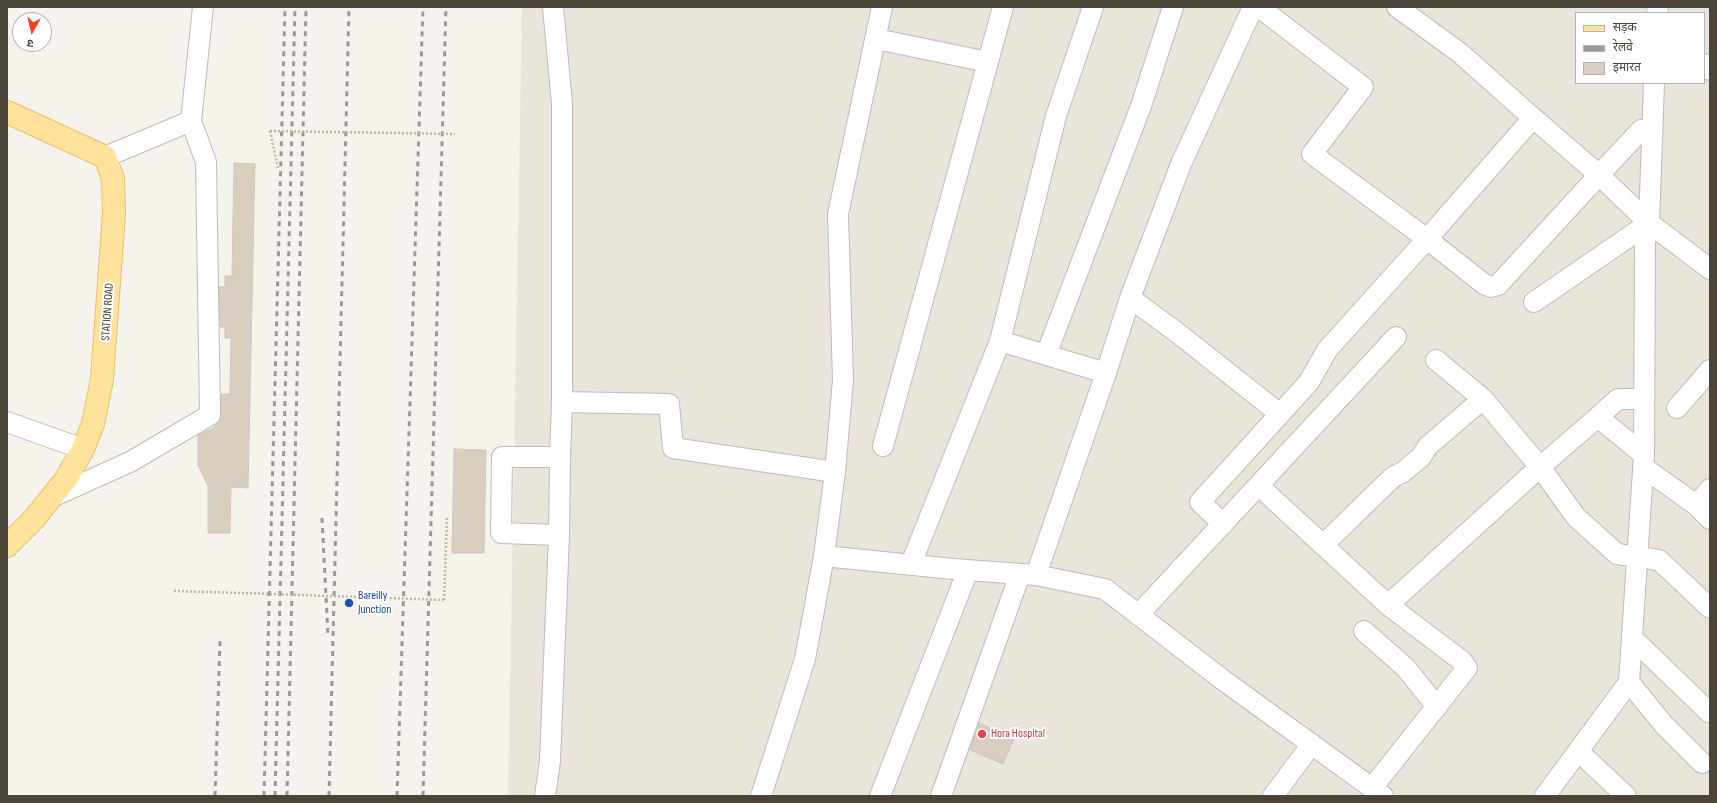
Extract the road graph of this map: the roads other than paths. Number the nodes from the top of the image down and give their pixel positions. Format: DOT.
graph roads {
  1 [pos="202,7"];
  2 [pos="552,7"];
  3 [pos="882,7"];
  4 [pos="1003,7"];
  5 [pos="1093,7"];
  6 [pos="1173,7"];
  7 [pos="1253,7"];
  8 [pos="1259,7"];
  9 [pos="1397,7"];
  10 [pos="876,39"];
  11 [pos="988,62"];
  12 [pos="1654,84"];
  13 [pos="7,112"];
  14 [pos="1531,116"];
  15 [pos="191,121"];
  16 [pos="1641,130"];
  17 [pos="105,158"];
  18 [pos="1600,175"];
  19 [pos="1649,223"];
  20 [pos="1427,238"];
  21 [pos="1710,269"];
  22 [pos="1130,298"];
  23 [pos="1534,302"];
  24 [pos="1396,337"];
  25 [pos="1000,341"];
  26 [pos="1046,355"];
  27 [pos="1436,360"];
  28 [pos="1710,370"];
  29 [pos="1106,373"];
  30 [pos="1483,399"];
  31 [pos="1644,399"];
  32 [pos="562,402"];
  33 [pos="1677,408"];
  34 [pos="1280,414"];
  35 [pos="1598,417"];
  36 [pos="7,422"];
  37 [pos="883,446"];
  38 [pos="83,449"];
  39 [pos="560,457"];
  40 [pos="1644,461"];
  41 [pos="1540,466"];
  42 [pos="835,472"];
  43 [pos="1258,486"];
  44 [pos="1710,489"];
  45 [pos="52,497"];
  46 [pos="1696,505"];
  47 [pos="1710,519"];
  48 [pos="1223,524"];
  49 [pos="559,535"];
  50 [pos="1323,545"];
  51 [pos="7,546"];
  52 [pos="824,556"];
  53 [pos="1637,557"];
  54 [pos="911,564"];
  55 [pos="968,570"];
  56 [pos="1028,574"];
  57 [pos="1388,605"];
  58 [pos="1710,608"];
  59 [pos="1138,614"];
  60 [pos="1364,631"];
  61 [pos="1632,638"];
  62 [pos="1629,682"];
  63 [pos="1437,707"];
  64 [pos="1710,713"];
  65 [pos="1312,744"];
  66 [pos="1578,751"];
  67 [pos="1702,764"];
  68 [pos="1380,794"];
  69 [pos="545,796"];
  70 [pos="761,796"];
  71 [pos="880,796"];
  72 [pos="940,796"];
  73 [pos="1273,796"];
  74 [pos="1545,796"];
  75 [pos="1626,796"];
  1 -- 15 [label="street"];
  2 -- 32 [label="street"];
  3 -- 10 [label="street"];
  4 -- 11 [label="street"];
  5 -- 25 [label="street"];
  6 -- 26 [label="street"];
  7 -- 22 [label="street"];
  8 -- 20 [label="street"];
  9 -- 14 [label="street"];
  10 -- 11 [label="street"];
  10 -- 42 [label="street"];
  11 -- 37 [label="street"];
  12 -- 19 [label="street"];
  13 -- 17 [label="main road"];
  14 -- 18 [label="street"];
  14 -- 20 [label="street"];
  15 -- 17 [label="street"];
  15 -- 45 [label="street"];
  16 -- 18 [label="street"];
  17 -- 38 [label="main road, STATION ROAD"];
  18 -- 19 [label="street"];
  18 -- 20 [label="street"];
  19 -- 21 [label="street"];
  19 -- 23 [label="street"];
  19 -- 31 [label="street"];
  20 -- 34 [label="street"];
  22 -- 29 [label="street"];
  22 -- 34 [label="street"];
  24 -- 43 [label="street"];
  25 -- 26 [label="street"];
  25 -- 54 [label="street"];
  26 -- 29 [label="street"];
  27 -- 30 [label="street"];
  28 -- 33 [label="street"];
  29 -- 56 [label="street"];
  30 -- 41 [label="street"];
  30 -- 50 [label="street"];
  31 -- 35 [label="street"];
  31 -- 40 [label="street"];
  32 -- 39 [label="street"];
  32 -- 42 [label="street"];
  34 -- 48 [label="street"];
  35 -- 40 [label="street"];
  35 -- 41 [label="street"];
  36 -- 38 [label="street"];
  38 -- 45 [label="main road, STATION ROAD"];
  39 -- 49 [label="street"];
  39 -- 49 [label="street"];
  40 -- 46 [label="street"];
  40 -- 53 [label="street"];
  41 -- 53 [label="street"];
  41 -- 57 [label="street"];
  42 -- 52 [label="street"];
  43 -- 48 [label="street"];
  43 -- 50 [label="street"];
  44 -- 46 [label="street"];
  45 -- 51 [label="main road, STATION ROAD"];
  46 -- 47 [label="street"];
  48 -- 59 [label="street"];
  49 -- 69 [label="street"];
  50 -- 57 [label="street"];
  52 -- 54 [label="street"];
  52 -- 70 [label="street"];
  53 -- 58 [label="street"];
  53 -- 61 [label="street"];
  54 -- 55 [label="street"];
  55 -- 56 [label="street"];
  55 -- 71 [label="street"];
  56 -- 59 [label="street"];
  56 -- 72 [label="street"];
  57 -- 63 [label="street"];
  59 -- 65 [label="street"];
  60 -- 63 [label="street"];
  61 -- 62 [label="street"];
  61 -- 64 [label="street"];
  62 -- 66 [label="street"];
  62 -- 67 [label="street"];
  63 -- 68 [label="street"];
  65 -- 68 [label="street"];
  65 -- 73 [label="street"];
  66 -- 74 [label="street"];
  66 -- 75 [label="street"];
}
